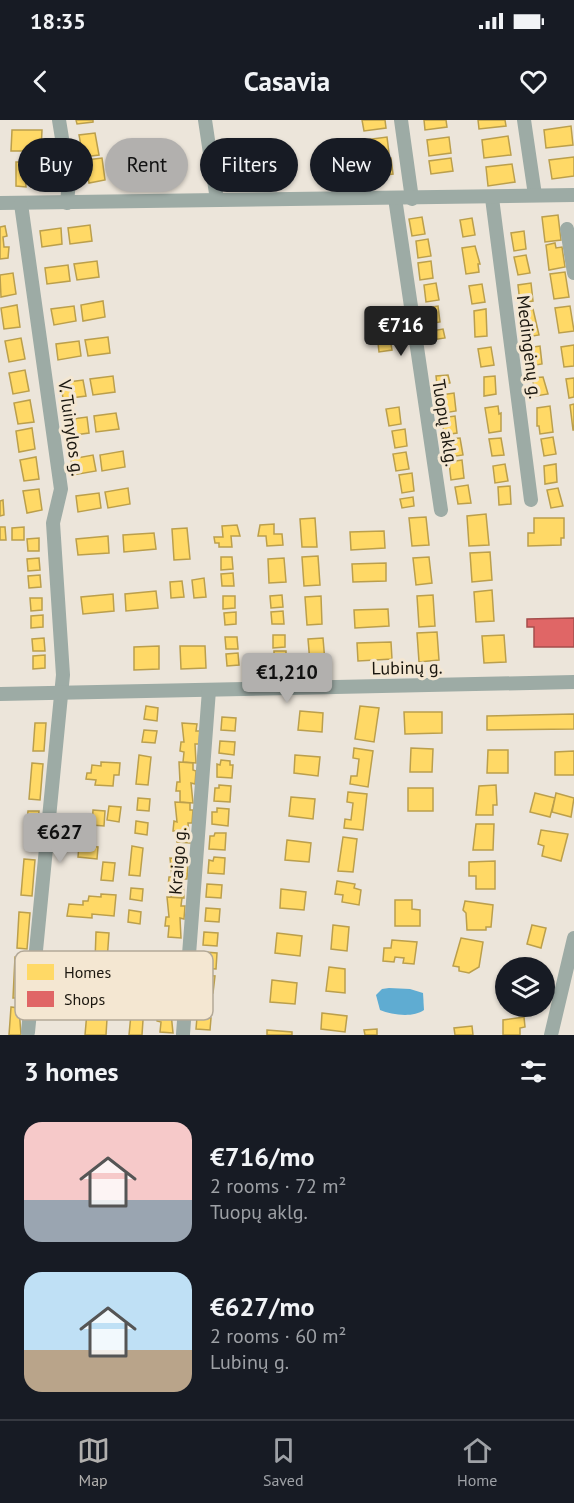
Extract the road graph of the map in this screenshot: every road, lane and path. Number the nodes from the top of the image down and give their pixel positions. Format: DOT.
graph roads {
  1 [pos="59,120"];
  2 [pos="205,120"];
  3 [pos="401,120"];
  4 [pos="524,120"];
  5 [pos="535,195"];
  6 [pos="574,195"];
  7 [pos="395,198"];
  8 [pos="492,198"];
  9 [pos="412,199"];
  10 [pos="217,200"];
  11 [pos="0,203"];
  12 [pos="67,203"];
  13 [pos="21,204"];
  14 [pos="567,229"];
  15 [pos="574,273"];
  16 [pos="531,500"];
  17 [pos="441,510"];
  18 [pos="574,682"];
  19 [pos="208,690"];
  20 [pos="60,693"];
  21 [pos="0,694"];
  22 [pos="574,938"];
  23 [pos="36,951"];
  24 [pos="189,951"];
  25 [pos="29,1020"];
  26 [pos="28,1032"];
  27 [pos="551,1035"];
  1 -- 12 [label="street"];
  2 -- 10 [label="street"];
  3 -- 9 [label="street"];
  4 -- 5 [label="street"];
  5 -- 6 [label="street"];
  5 -- 8 [label="street"];
  7 -- 9 [label="street"];
  7 -- 10 [label="street"];
  7 -- 17 [label="street, Tuopų aklg."];
  8 -- 9 [label="street"];
  8 -- 16 [label="street, Medingėnų g."];
  10 -- 12 [label="street"];
  11 -- 13 [label="street"];
  12 -- 13 [label="street"];
  13 -- 20 [label="street, V. Tuinylos g."];
  14 -- 15 [label="street"];
  18 -- 19 [label="street, Lubinų g."];
  19 -- 20 [label="street, Lubinų g."];
  19 -- 24 [label="street, Kraigo g."];
  20 -- 21 [label="street, Lubinų g."];
  20 -- 23 [label="street"];
  22 -- 27 [label="street"];
  25 -- 26 [label="street"];
}
